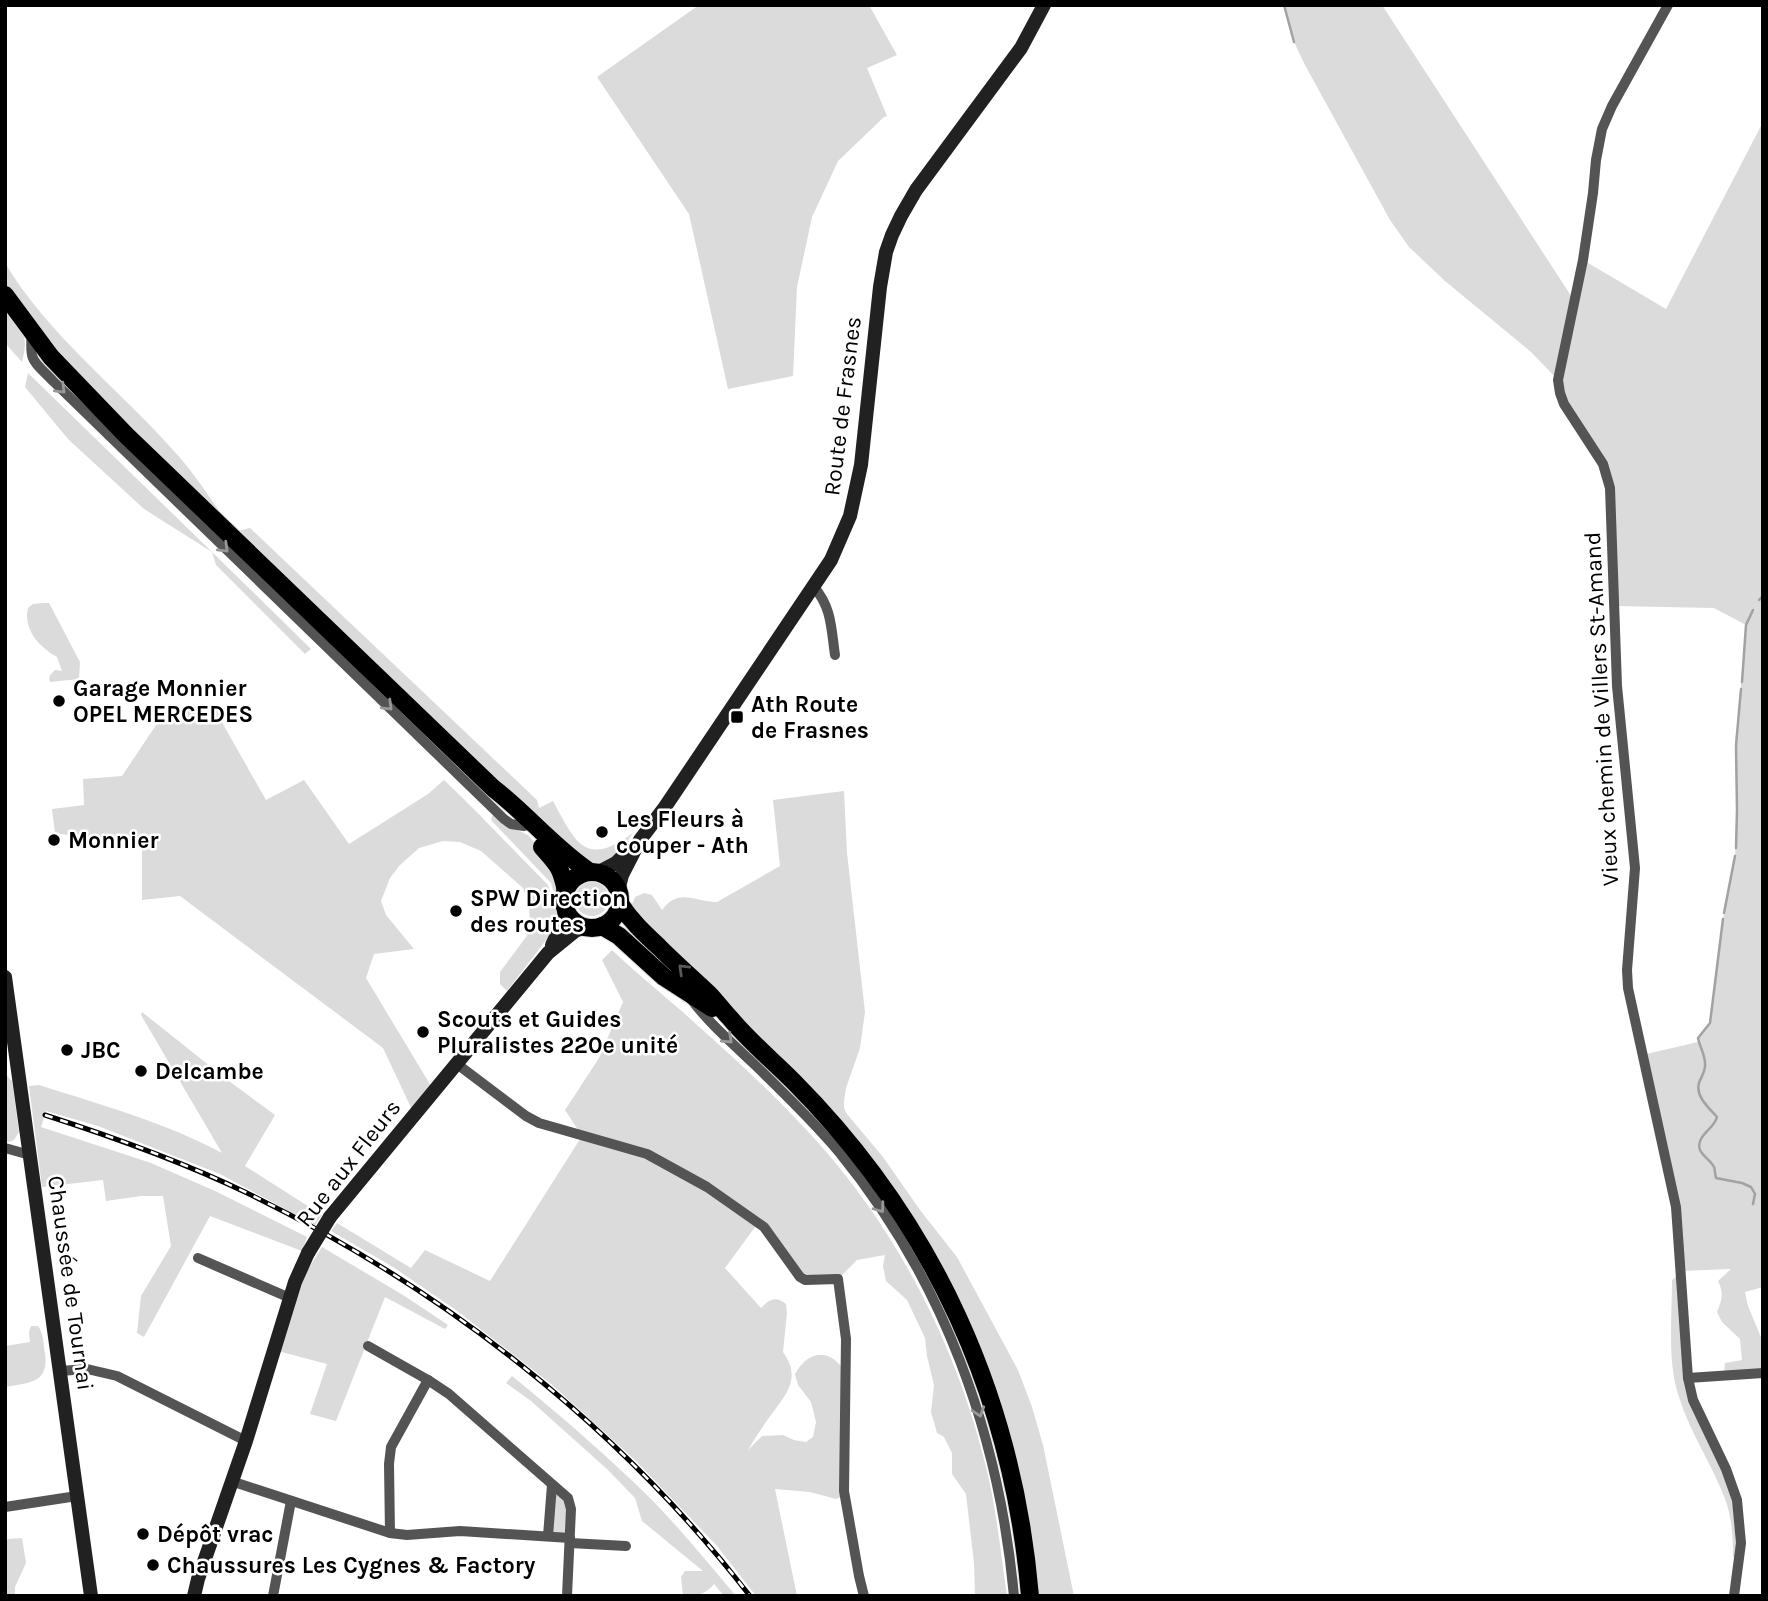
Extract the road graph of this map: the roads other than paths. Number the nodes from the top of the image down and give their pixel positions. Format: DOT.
graph roads {
  1 [pos="1044,5"];
  2 [pos="1668,5"];
  3 [pos="5,295"];
  4 [pos="32,333"];
  5 [pos="814,587"];
  6 [pos="835,655"];
  7 [pos="493,788"];
  8 [pos="524,826"];
  9 [pos="640,840"];
  10 [pos="593,872"];
  11 [pos="619,897"];
  12 [pos="565,899"];
  13 [pos="594,927"];
  14 [pos="548,953"];
  15 [pos="5,977"];
  16 [pos="682,989"];
  17 [pos="730,1018"];
  18 [pos="11,1057"];
  19 [pos="457,1064"];
  20 [pos="5,1148"];
  21 [pos="30,1155"];
  22 [pos="198,1258"];
  23 [pos="290,1298"];
  24 [pos="368,1346"];
  25 [pos="60,1371"];
  26 [pos="1763,1373"];
  27 [pos="1688,1378"];
  28 [pos="428,1381"];
  29 [pos="246,1441"];
  30 [pos="231,1481"];
  31 [pos="552,1485"];
  32 [pos="78,1496"];
  33 [pos="291,1501"];
  34 [pos="5,1507"];
  35 [pos="390,1533"];
  36 [pos="548,1536"];
  37 [pos="570,1540"];
  38 [pos="626,1546"];
  39 [pos="91,1596"];
  40 [pos="194,1596"];
  41 [pos="273,1596"];
  42 [pos="567,1596"];
  43 [pos="864,1596"];
  44 [pos="1014,1596"];
  45 [pos="1030,1596"];
  46 [pos="1734,1596"];
  1 -- 5 [label="main road, Route de Frasnes"];
  2 -- 27 [label="street, Vieux chemin de Villers St-Amand"];
  3 -- 4 [label="main road"];
  4 -- 7 [label="main road"];
  4 -- 8 [label="street, one-way"];
  5 -- 6 [label="street"];
  5 -- 9 [label="main road, Route de Frasnes"];
  7 -- 8 [label="main road"];
  7 -- 10 [label="main road"];
  8 -- 12 [label="main road"];
  9 -- 10 [label="main road, Route de Frasnes"];
  9 -- 11 [label="main road, Route de Frasnes"];
  10 -- 11 [label="main road"];
  10 -- 12 [label="main road"];
  11 -- 13 [label="main road"];
  17 -- 11 [label="main road, one-way"];
  12 -- 13 [label="main road"];
  12 -- 14 [label="main road, Rue aux Fleurs"];
  13 -- 14 [label="main road, Rue aux Fleurs"];
  13 -- 16 [label="main road"];
  14 -- 19 [label="main road, Rue aux Fleurs"];
  15 -- 18 [label="main road, Chaussée de Tournai"];
  16 -- 17 [label="main road"];
  16 -- 44 [label="street, one-way"];
  17 -- 45 [label="main road"];
  18 -- 21 [label="main road, Chaussée de Tournai"];
  19 -- 23 [label="main road, Rue aux Fleurs, bridge"];
  19 -- 43 [label="street"];
  20 -- 21 [label="street"];
  21 -- 25 [label="main road, Chaussée de Tournai"];
  22 -- 23 [label="street"];
  23 -- 29 [label="main road, Rue aux Fleurs"];
  24 -- 28 [label="street"];
  25 -- 29 [label="street"];
  25 -- 32 [label="main road, Chaussée de Tournai"];
  26 -- 27 [label="street"];
  27 -- 46 [label="street, Vieux chemin de Villers St-Amand"];
  28 -- 31 [label="street"];
  28 -- 35 [label="street"];
  29 -- 30 [label="main road, Rue aux Fleurs"];
  30 -- 33 [label="street"];
  30 -- 40 [label="main road, Rue aux Fleurs"];
  31 -- 36 [label="street"];
  31 -- 37 [label="street"];
  32 -- 34 [label="street"];
  32 -- 39 [label="main road, Chaussée de Tournai"];
  33 -- 35 [label="street"];
  33 -- 41 [label="street"];
  35 -- 36 [label="street"];
  36 -- 37 [label="street"];
  37 -- 38 [label="street"];
  37 -- 42 [label="street"];
}
